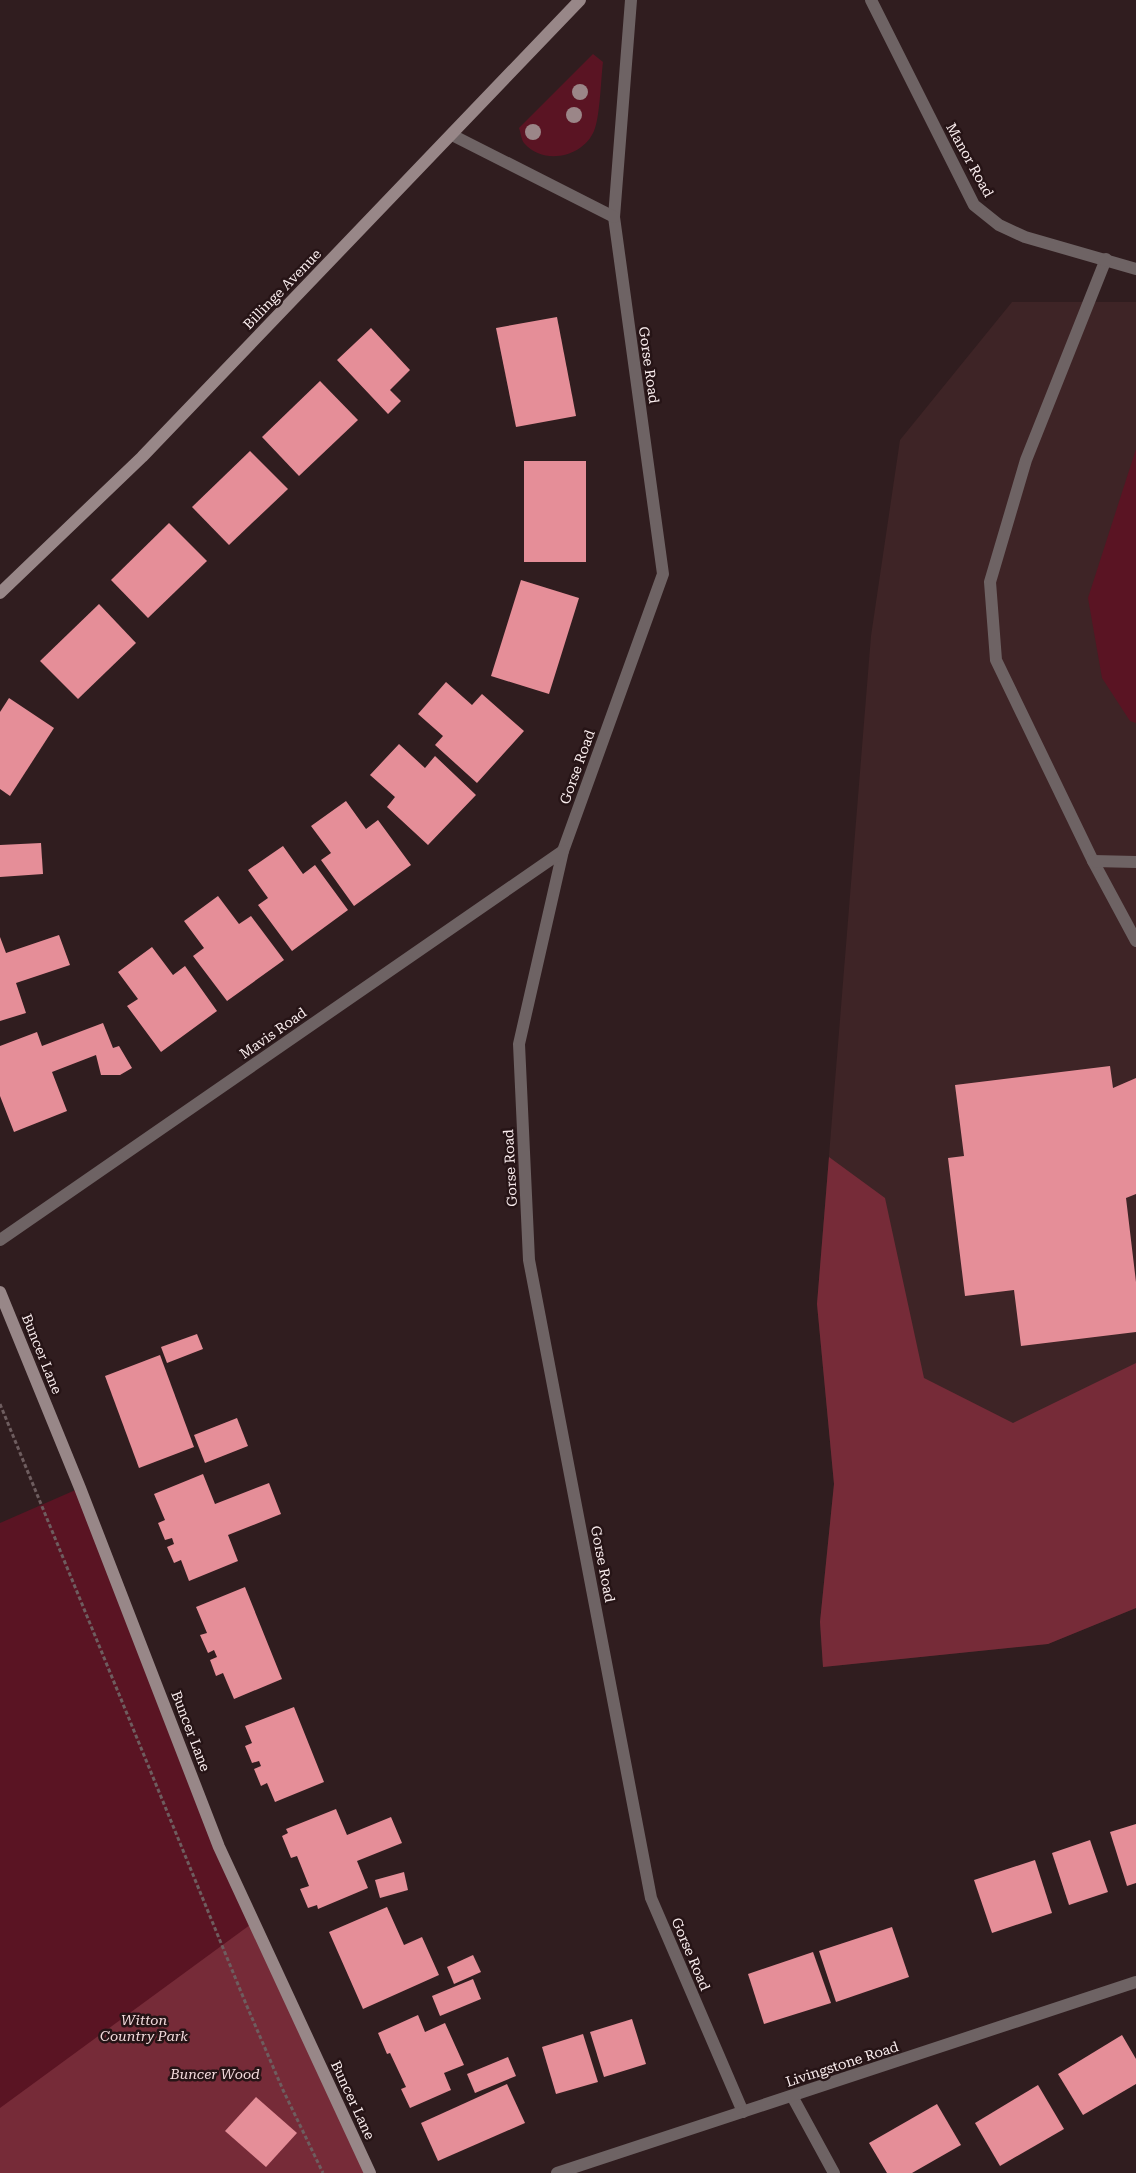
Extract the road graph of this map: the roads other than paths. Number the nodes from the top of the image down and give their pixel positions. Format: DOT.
graph roads {
  1 [pos="580,0"];
  2 [pos="631,0"];
  3 [pos="871,0"];
  4 [pos="452,135"];
  5 [pos="614,218"];
  6 [pos="1106,259"];
  7 [pos="1134,264"];
  8 [pos="0,593"];
  9 [pos="563,851"];
  10 [pos="1093,861"];
  11 [pos="1136,862"];
  12 [pos="1136,941"];
  13 [pos="0,1240"];
  14 [pos="0,1292"];
  15 [pos="1136,1982"];
  16 [pos="792,2096"];
  17 [pos="743,2112"];
  18 [pos="370,2173"];
  19 [pos="557,2173"];
  20 [pos="834,2173"];
  1 -- 4 [label="main road, Billinge Avenue"];
  2 -- 5 [label="street, Gorse Road"];
  3 -- 6 [label="street, Manor Road"];
  4 -- 5 [label="street"];
  4 -- 8 [label="main road, Billinge Avenue"];
  5 -- 9 [label="street, Gorse Road"];
  6 -- 7 [label="street, Manor Road"];
  6 -- 10 [label="street"];
  9 -- 13 [label="street, Mavis Road"];
  9 -- 17 [label="street, Gorse Road"];
  10 -- 11 [label="street"];
  10 -- 12 [label="street"];
  14 -- 18 [label="main road, Buncer Lane"];
  15 -- 16 [label="street, Livingstone Road"];
  16 -- 17 [label="street, Livingstone Road"];
  16 -- 20 [label="street"];
  17 -- 19 [label="street, Livingstone Road"];
}
